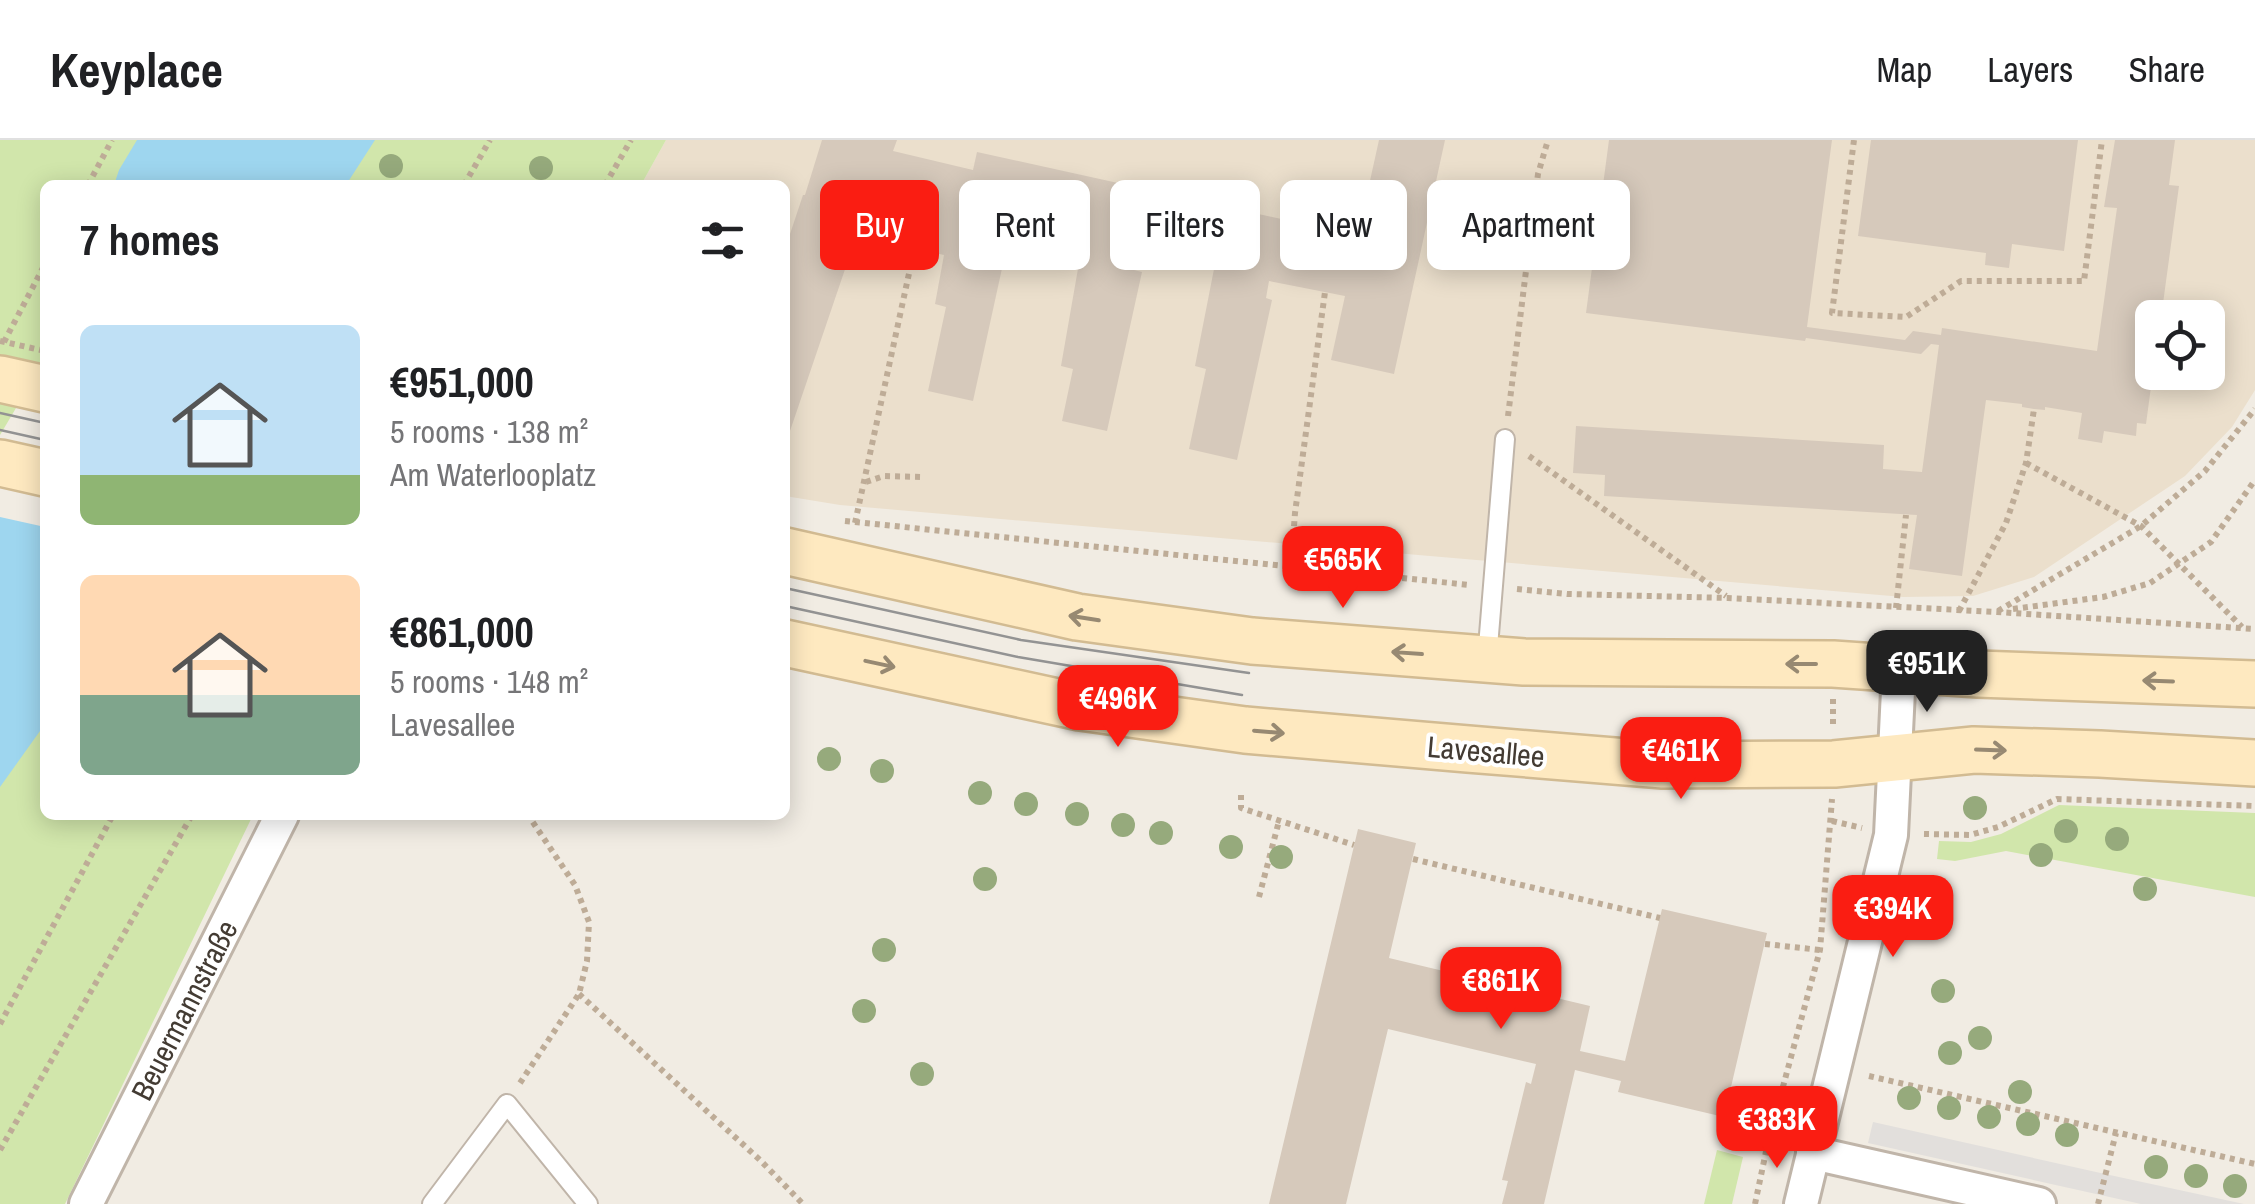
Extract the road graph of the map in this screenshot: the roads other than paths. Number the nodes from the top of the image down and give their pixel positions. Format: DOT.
graph roads {
  1 [pos="0,379"];
  2 [pos="40,388"];
  3 [pos="1505,440"];
  4 [pos="0,463"];
  5 [pos="40,472"];
  6 [pos="790,553"];
  7 [pos="790,644"];
  8 [pos="1487,660"];
  9 [pos="1898,670"];
  10 [pos="2255,684"];
  11 [pos="1894,757"];
  12 [pos="2255,763"];
  13 [pos="279,820"];
  14 [pos="1814,1152"];
  15 [pos="86,1204"];
  16 [pos="432,1204"];
  17 [pos="588,1204"];
  18 [pos="1802,1204"];
  19 [pos="2039,1204"];
  1 -- 2 [label="main road"];
  3 -- 8 [label="lane"];
  4 -- 5 [label="main road"];
  8 -- 6 [label="main road, one-way"];
  7 -- 11 [label="main road, Lavesallee, one-way"];
  9 -- 8 [label="main road, one-way"];
  10 -- 9 [label="main road, one-way"];
  9 -- 11 [label="street"];
  11 -- 12 [label="main road, Lavesallee, one-way"];
  11 -- 14 [label="street"];
  13 -- 15 [label="street, Beuermannstraße"];
  14 -- 18 [label="street"];
  14 -- 19 [label="street"];
  16 -- 17 [label="lane"];
}
